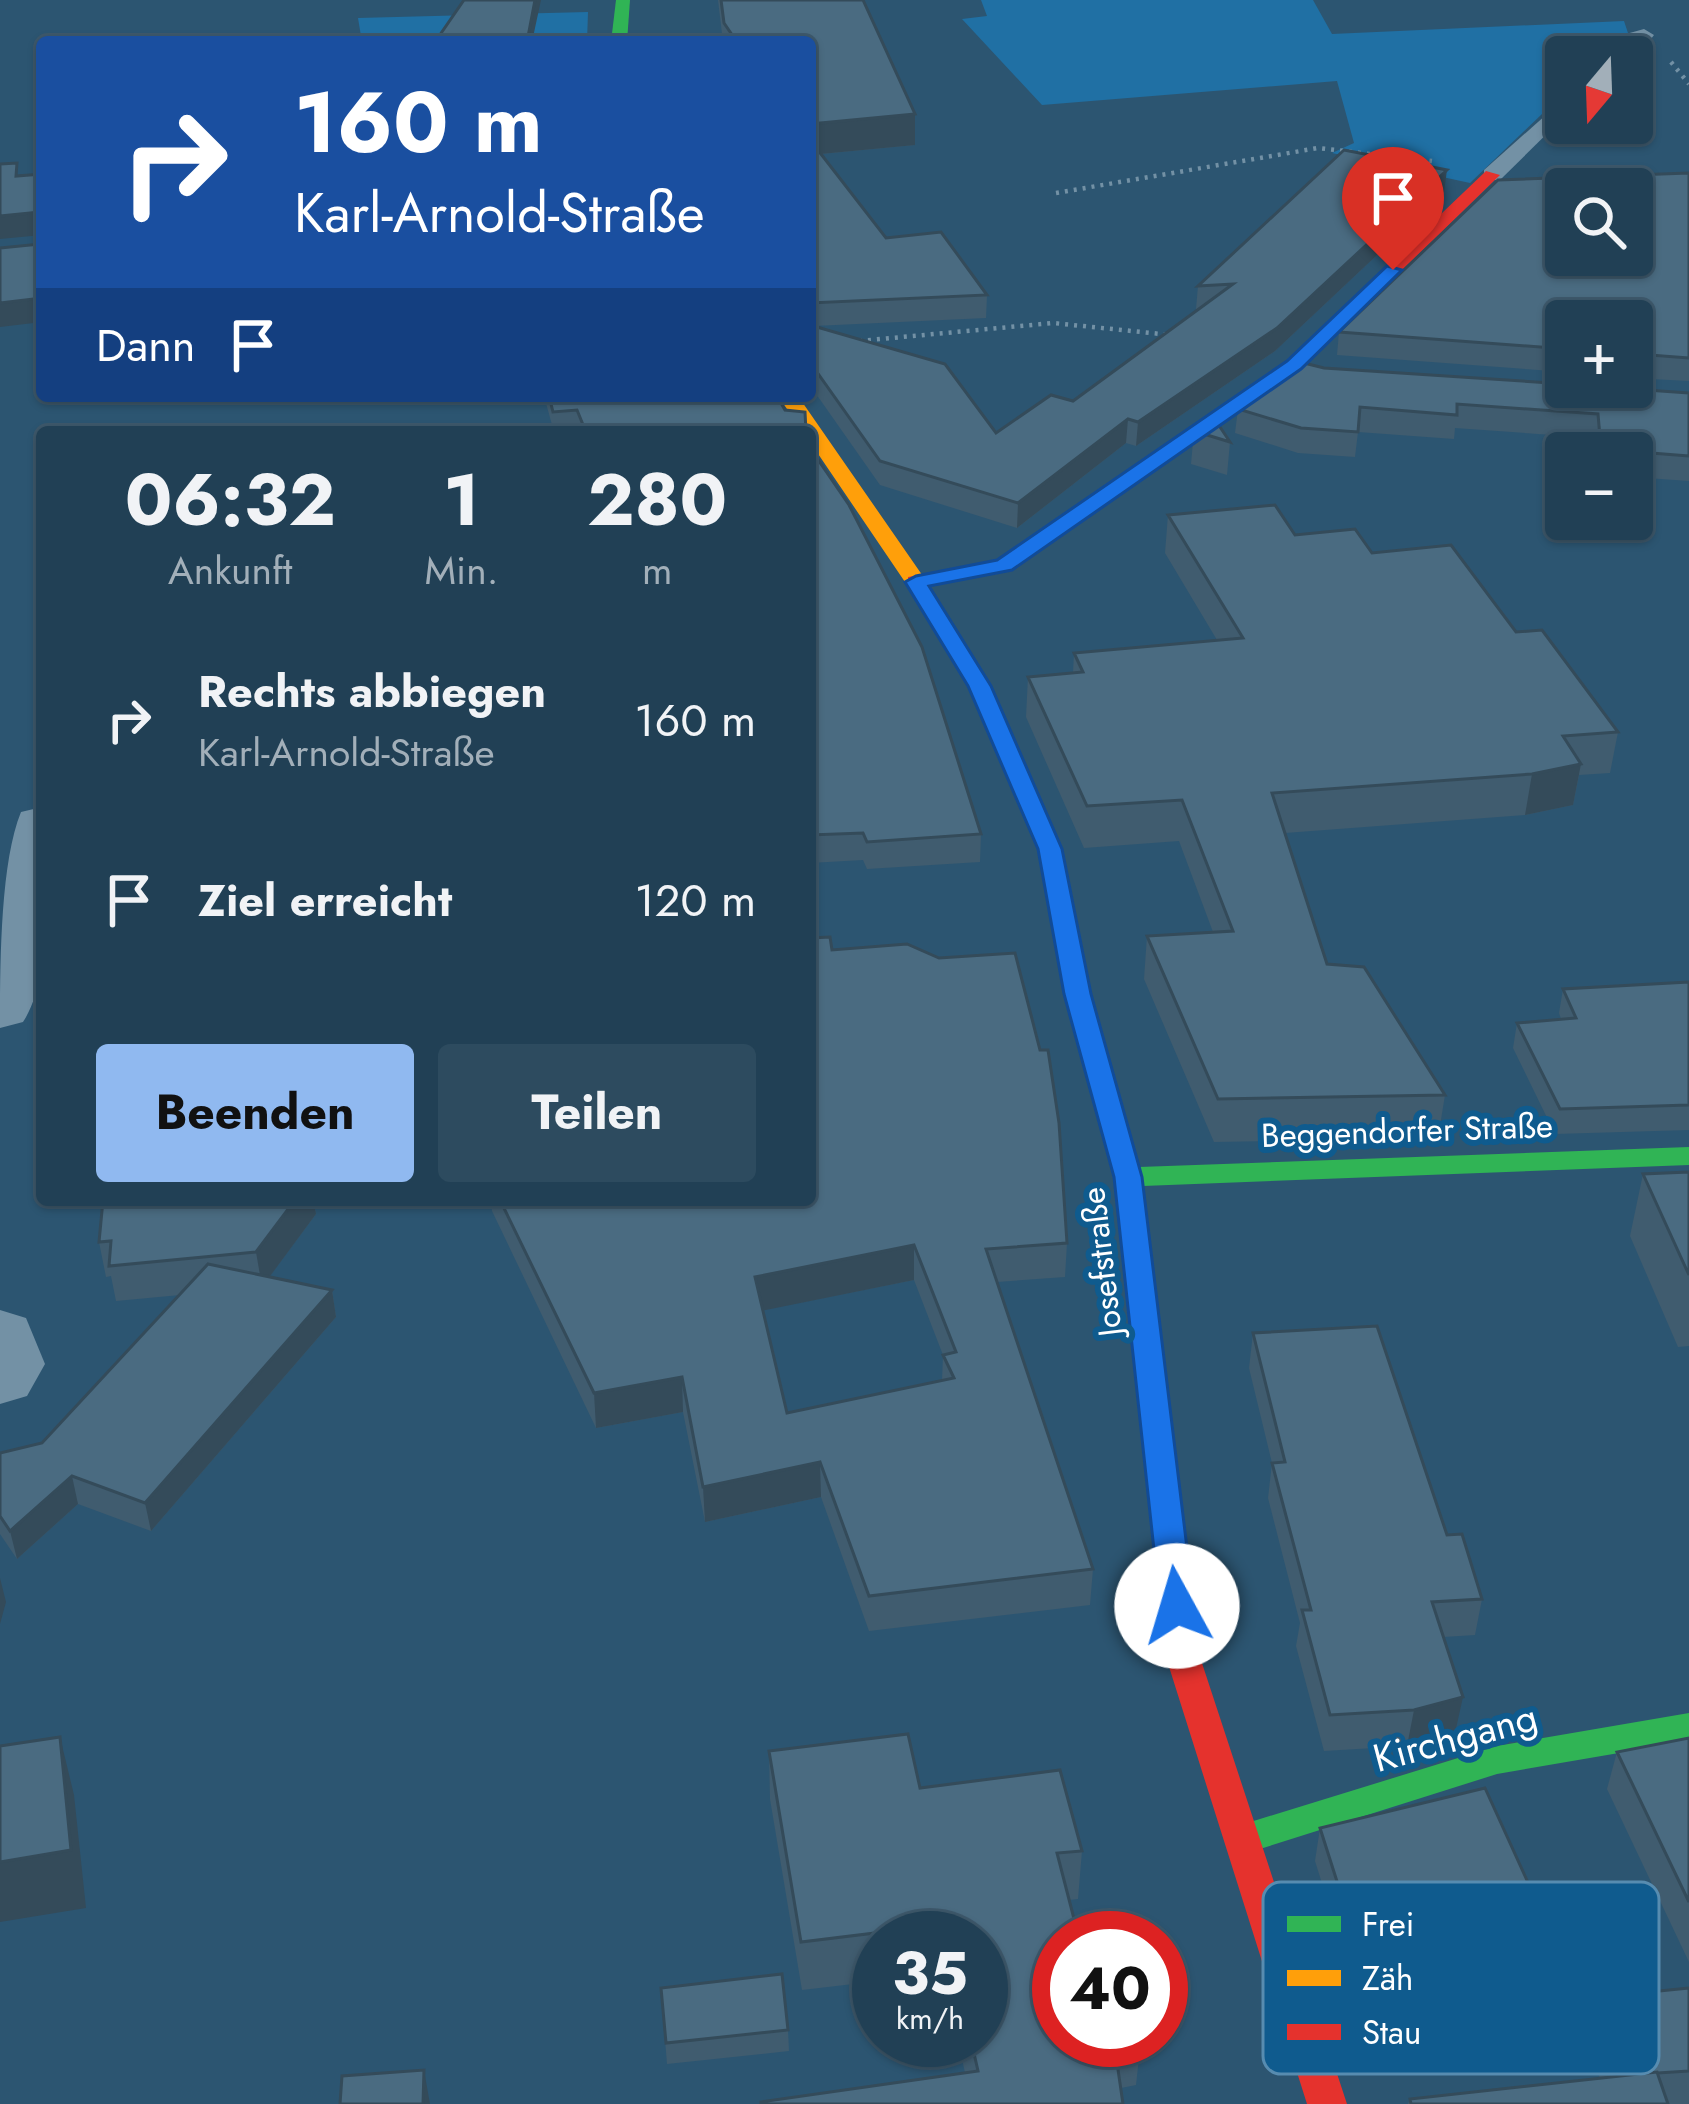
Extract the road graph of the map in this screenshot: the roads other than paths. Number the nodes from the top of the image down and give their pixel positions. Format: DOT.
graph roads {
  1 [pos="623,0"];
  2 [pos="1644,34"];
  3 [pos="620,36"];
  4 [pos="1638,36"];
  5 [pos="1545,123"];
  6 [pos="1492,175"];
  7 [pos="1294,365"];
  8 [pos="1345,375"];
  9 [pos="816,437"];
  10 [pos="916,582"];
  11 [pos="36,850"];
  12 [pos="1,995"];
  13 [pos="1689,1156"];
  14 [pos="1128,1177"];
  15 [pos="0,1336"];
  16 [pos="0,1377"];
  17 [pos="1689,1727"];
  18 [pos="1244,1839"];
  19 [pos="1263,1900"];
  20 [pos="1318,2074"];
  21 [pos="1327,2104"];
  1 -- 3 [label="street"];
  2 -- 4 [label="lane"];
  5 -- 6 [label="lane"];
  6 -- 7 [label="street"];
  7 -- 8 [label="street"];
  7 -- 10 [label="street"];
  9 -- 10 [label="street, Josefstraße"];
  10 -- 14 [label="street, Josefstraße"];
  11 -- 12 [label="street"];
  13 -- 14 [label="street, Beggendorfer Straße"];
  14 -- 18 [label="street, Josefstraße"];
  15 -- 16 [label="street"];
  17 -- 18 [label="street, Kirchgang"];
  18 -- 19 [label="street, Josefstraße"];
  20 -- 21 [label="street, Josefstraße"];
}
